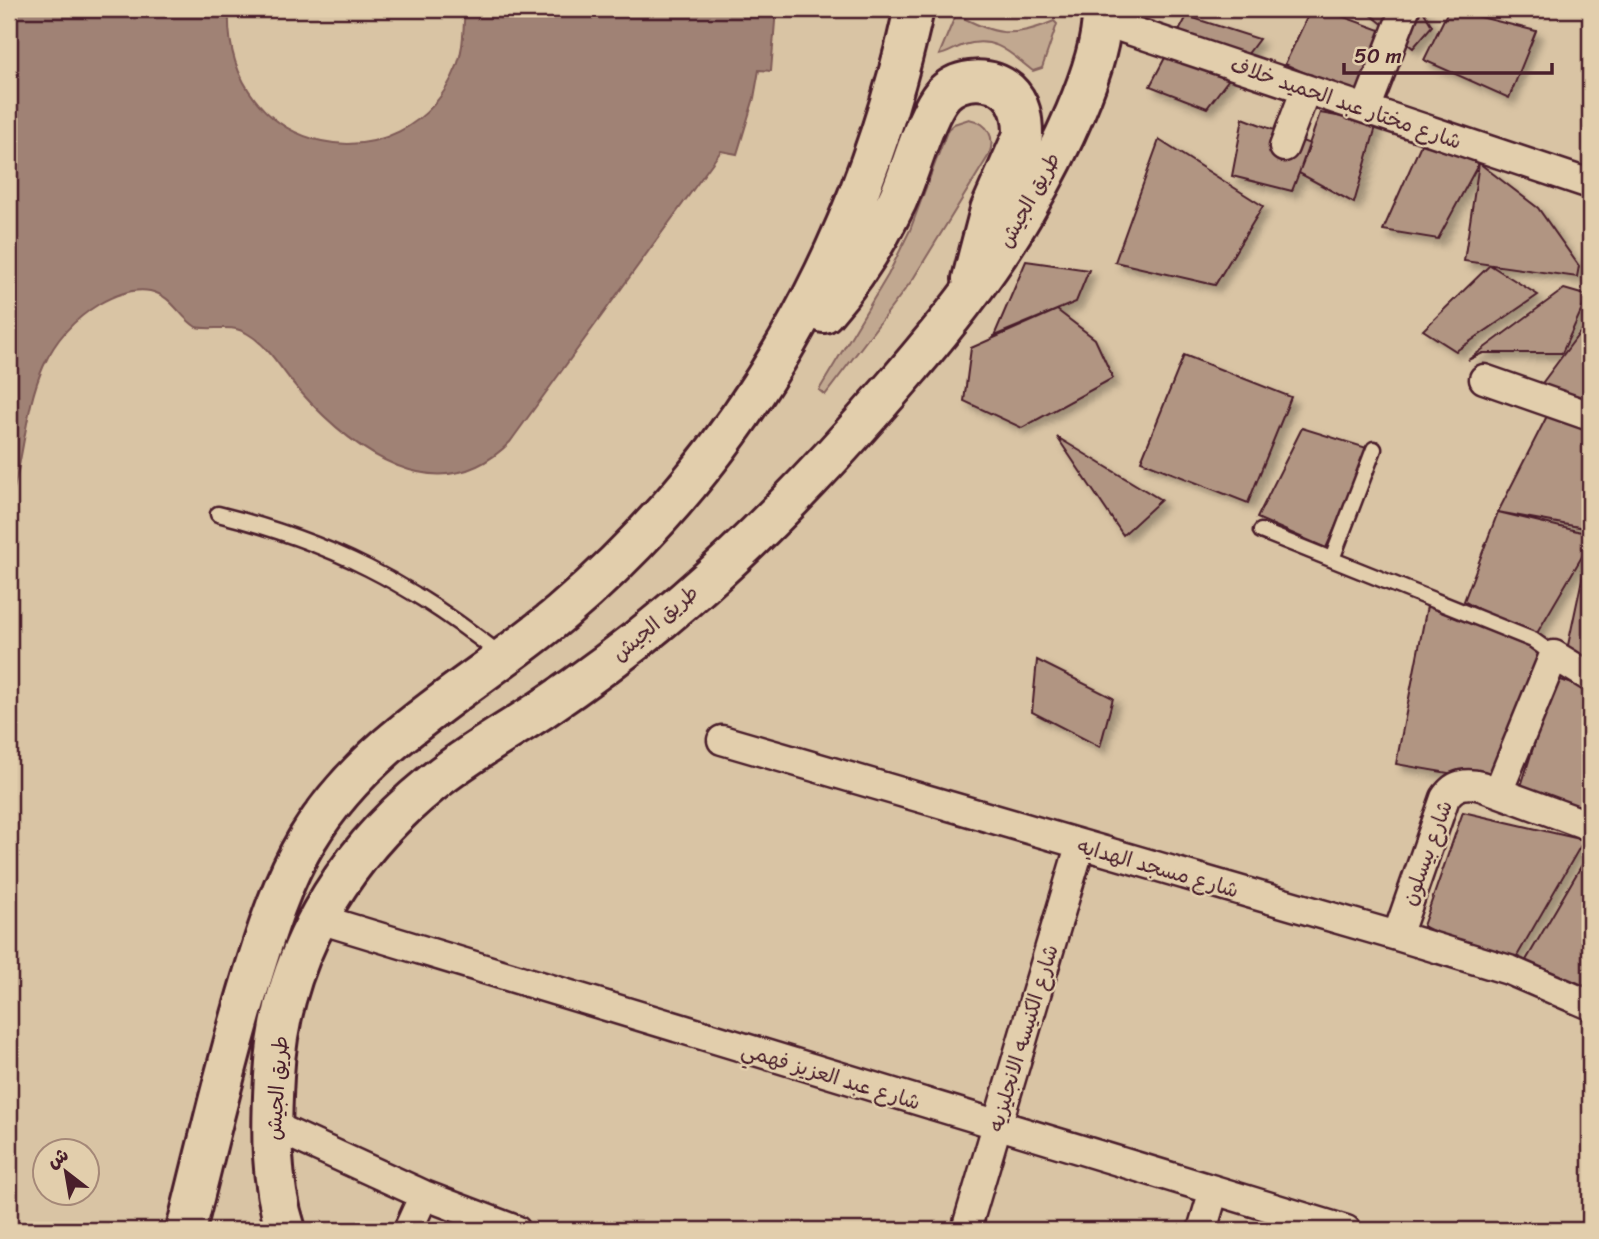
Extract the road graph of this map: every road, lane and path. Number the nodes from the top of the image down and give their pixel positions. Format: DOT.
graph roads {
  1 [pos="914,9"];
  2 [pos="1405,9"];
  3 [pos="1102,15"];
  4 [pos="1306,89"];
  5 [pos="1366,109"];
  6 [pos="1284,147"];
  7 [pos="1590,184"];
  8 [pos="968,299"];
  9 [pos="774,366"];
  10 [pos="1485,379"];
  11 [pos="1590,416"];
  12 [pos="1374,449"];
  13 [pos="218,514"];
  14 [pos="1261,531"];
  15 [pos="1332,559"];
  16 [pos="1554,655"];
  17 [pos="504,658"];
  18 [pos="1590,677"];
  19 [pos="722,740"];
  20 [pos="1498,792"];
  21 [pos="1590,826"];
  22 [pos="1080,846"];
  23 [pos="316,918"];
  24 [pos="1397,936"];
  25 [pos="1590,1005"];
  26 [pos="271,1125"];
  27 [pos="997,1126"];
  28 [pos="1213,1190"];
  29 [pos="424,1195"];
  30 [pos="186,1230"];
  31 [pos="286,1230"];
  32 [pos="408,1230"];
  33 [pos="516,1230"];
  34 [pos="966,1230"];
  35 [pos="1202,1230"];
  36 [pos="1346,1230"];
  1 -- 9 [label="highway"];
  2 -- 5 [label="street"];
  3 -- 4 [label="street, شارع مختار عبد الحميد خلاف"];
  3 -- 8 [label="highway, طريق الجيش"];
  4 -- 5 [label="street, شارع مختار عبد الحميد خلاف"];
  4 -- 6 [label="street"];
  5 -- 7 [label="street, شارع مختار عبد الحميد خلاف"];
  8 -- 9 [label="highway"];
  8 -- 23 [label="highway, طريق الجيش"];
  9 -- 17 [label="highway"];
  10 -- 11 [label="street"];
  12 -- 15 [label="lane"];
  13 -- 17 [label="lane"];
  14 -- 15 [label="lane"];
  15 -- 16 [label="lane"];
  16 -- 18 [label="street"];
  16 -- 20 [label="street"];
  17 -- 30 [label="highway"];
  19 -- 22 [label="street, شارع مسجد الهدايه"];
  20 -- 21 [label="street, شارع بيسلون"];
  20 -- 24 [label="street, شارع بيسلون"];
  22 -- 24 [label="street, شارع مسجد الهدايه"];
  22 -- 27 [label="street, شارع الكنيسه الانجليزيه"];
  23 -- 26 [label="highway, طريق الجيش"];
  23 -- 27 [label="street, شارع عبد العزيز فهمي"];
  24 -- 25 [label="street, شارع مسجد الهدايه"];
  26 -- 29 [label="street"];
  26 -- 31 [label="highway, طريق الجيش"];
  27 -- 28 [label="street, شارع عبد العزيز فهمي"];
  27 -- 34 [label="street, شارع الكنيسه الانجليزيه"];
  28 -- 35 [label="street"];
  28 -- 36 [label="street, شارع عبد العزيز فهمي"];
  29 -- 32 [label="street"];
  29 -- 33 [label="street"];
}
